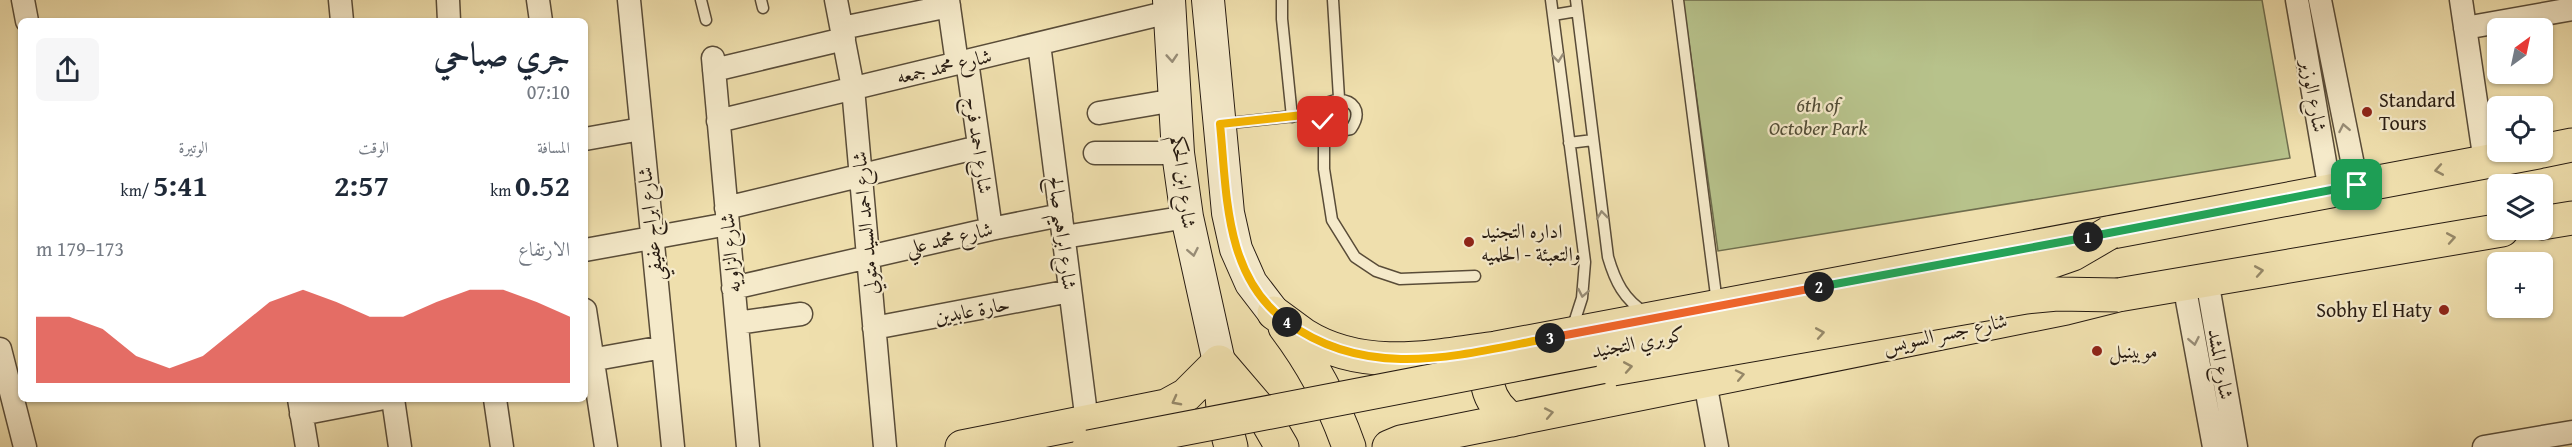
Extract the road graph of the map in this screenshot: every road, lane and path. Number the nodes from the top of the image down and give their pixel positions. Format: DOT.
graph roads {
  1 [pos="22,0"];
  2 [pos="448,0"];
  3 [pos="538,0"];
  4 [pos="629,0"];
  5 [pos="701,0"];
  6 [pos="836,0"];
  7 [pos="1208,0"];
  8 [pos="1282,0"];
  9 [pos="1333,0"];
  10 [pos="1551,0"];
  11 [pos="1678,0"];
  12 [pos="2297,0"];
  13 [pos="2320,0"];
  14 [pos="2461,0"];
  15 [pos="949,3"];
  16 [pos="1169,6"];
  17 [pos="1576,6"];
  18 [pos="2572,9"];
  19 [pos="879,10"];
  20 [pos="1553,15"];
  21 [pos="26,18"];
  22 [pos="449,18"];
  23 [pos="541,18"];
  24 [pos="706,20"];
  25 [pos="2466,28"];
  26 [pos="843,34"];
  27 [pos="1039,44"];
  28 [pos="962,62"];
  29 [pos="853,88"];
  30 [pos="1340,98"];
  31 [pos="1175,100"];
  32 [pos="1099,113"];
  33 [pos="1322,113"];
  34 [pos="1292,117"];
  35 [pos="718,121"];
  36 [pos="1220,124"];
  37 [pos="1328,128"];
  38 [pos="641,129"];
  39 [pos="588,138"];
  40 [pos="1593,140"];
  41 [pos="1569,143"];
  42 [pos="2572,145"];
  43 [pos="979,147"];
  44 [pos="2553,149"];
  45 [pos="1095,153"];
  46 [pos="1178,153"];
  47 [pos="2485,162"];
  48 [pos="861,176"];
  49 [pos="2343,188"];
  50 [pos="727,216"];
  51 [pos="1187,217"];
  52 [pos="2572,218"];
  53 [pos="2553,221"];
  54 [pos="1062,226"];
  55 [pos="991,229"];
  56 [pos="2109,233"];
  57 [pos="2487,233"];
  58 [pos="652,238"];
  59 [pos="588,249"];
  60 [pos="868,257"];
  61 [pos="1475,276"];
  62 [pos="2195,282"];
  63 [pos="733,288"];
  64 [pos="1070,291"];
  65 [pos="2118,295"];
  66 [pos="1718,306"];
  67 [pos="1274,313"];
  68 [pos="801,314"];
  69 [pos="1654,318"];
  70 [pos="736,323"];
  71 [pos="874,328"];
  72 [pos="1570,334"];
  73 [pos="663,347"];
  74 [pos="1496,348"];
  75 [pos="0,352"];
  76 [pos="589,360"];
  77 [pos="1219,362"];
  78 [pos="1705,382"];
  79 [pos="345,402"];
  80 [pos="393,402"];
  81 [pos="495,402"];
  82 [pos="300,406"];
  83 [pos="1488,431"];
  84 [pos="2572,432"];
  85 [pos="1073,437"];
  86 [pos="25,447"];
  87 [pos="307,447"];
  88 [pos="400,447"];
  89 [pos="502,447"];
  90 [pos="606,447"];
  91 [pos="674,447"];
  92 [pos="748,447"];
  93 [pos="885,447"];
  94 [pos="963,447"];
  95 [pos="1199,447"];
  96 [pos="1231,447"];
  97 [pos="1282,447"];
  98 [pos="1349,447"];
  99 [pos="1389,447"];
  100 [pos="1717,447"];
  101 [pos="2214,447"];
  102 [pos="2236,447"];
  103 [pos="2484,447"];
  1 -- 21 [label="street"];
  2 -- 22 [label="street"];
  3 -- 23 [label="street"];
  4 -- 38 [label="street, شارع ابراج عفيفي"];
  5 -- 24 [label="lane"];
  6 -- 26 [label="street, شارع احمد السيد متولي"];
  7 -- 36 [label="main road, شارع ابن الحكم"];
  8 -- 34 [label="lane"];
  9 -- 30 [label="lane"];
  10 -- 20 [label="lane"];
  11 -- 66 [label="lane"];
  12 -- 49 [label="street, شارع الوزير"];
  49 -- 13 [label="street, شارع الوزير, one-way"];
  14 -- 25 [label="street"];
  15 -- 19 [label="street"];
  15 -- 28 [label="street, شارع احمد فرج"];
  16 -- 27 [label="street, شارع محمد جمعه"];
  16 -- 31 [label="main road, شارع ابن الحكم, one-way"];
  17 -- 20 [label="lane"];
  17 -- 40 [label="lane"];
  18 -- 25 [label="street"];
  19 -- 26 [label="street"];
  20 -- 41 [label="lane, one-way"];
  25 -- 47 [label="street"];
  26 -- 29 [label="street, شارع احمد السيد متولي"];
  26 -- 35 [label="street, شارع الزاويه"];
  27 -- 28 [label="street, شارع محمد جمعه"];
  27 -- 54 [label="street, شارع ابراهيم صالح"];
  28 -- 29 [label="street, شارع محمد جمعه"];
  28 -- 43 [label="street, شارع احمد فرج"];
  29 -- 35 [label="street, شارع محمد جمعه"];
  29 -- 48 [label="street, شارع احمد السيد متولي"];
  30 -- 33 [label="lane"];
  30 -- 37 [label="lane"];
  31 -- 32 [label="street"];
  31 -- 46 [label="main road, شارع ابن الحكم"];
  33 -- 34 [label="lane"];
  33 -- 37 [label="lane"];
  34 -- 36 [label="lane"];
  35 -- 50 [label="street, شارع الزاويه"];
  36 -- 67 [label="main road, شارع ابن الحكم"];
  37 -- 61 [label="lane"];
  38 -- 39 [label="street"];
  38 -- 58 [label="street, شارع ابراج عفيفي"];
  40 -- 41 [label="lane"];
  69 -- 40 [label="lane, one-way"];
  41 -- 72 [label="lane, one-way"];
  42 -- 44 [label="main road"];
  43 -- 48 [label="street"];
  43 -- 55 [label="street, شارع احمد فرج"];
  45 -- 46 [label="street"];
  46 -- 51 [label="main road, شارع ابن الحكم"];
  47 -- 49 [label="main road, one-way"];
  48 -- 50 [label="street"];
  48 -- 60 [label="street, شارع احمد السيد متولي"];
  49 -- 56 [label="main road"];
  50 -- 58 [label="street"];
  50 -- 63 [label="street, شارع الزاويه"];
  51 -- 54 [label="street, شارع محمد علي"];
  51 -- 77 [label="main road, شارع ابن الحكم, one-way"];
  52 -- 53 [label="main road"];
  54 -- 55 [label="street, شارع محمد علي"];
  54 -- 64 [label="street, شارع ابراهيم صالح"];
  55 -- 60 [label="street, شارع محمد علي"];
  56 -- 66 [label="main road"];
  56 -- 85 [label="main road, كوبري التجنيد, bridge"];
  62 -- 57 [label="main road, شارع جسر السويس, one-way"];
  58 -- 59 [label="street"];
  58 -- 73 [label="street, شارع ابراج عفيفي"];
  60 -- 63 [label="street, شارع محمد علي"];
  60 -- 71 [label="street, شارع احمد السيد متولي"];
  62 -- 65 [label="main road, شارع جسر السويس"];
  62 -- 101 [label="street, شارع المشد, one-way"];
  62 -- 102 [label="street, شارع المشد"];
  63 -- 70 [label="street, شارع الزاويه"];
  64 -- 71 [label="street, حارة عابدين"];
  64 -- 85 [label="street, شارع ابراهيم صالح"];
  78 -- 65 [label="main road, شارع جسر السويس, one-way"];
  95 -- 65 [label="main road, كوبري التجنيد, one-way, bridge"];
  66 -- 69 [label="main road"];
  67 -- 74 [label="main road"];
  67 -- 98 [label="main road"];
  68 -- 70 [label="street"];
  69 -- 72 [label="main road"];
  70 -- 92 [label="street, شارع الزاويه"];
  71 -- 93 [label="street, شارع احمد السيد متولي"];
  72 -- 74 [label="main road"];
  73 -- 76 [label="street"];
  73 -- 91 [label="street, شارع ابراج عفيفي"];
  74 -- 83 [label="main road"];
  75 -- 86 [label="street"];
  76 -- 90 [label="street"];
  77 -- 85 [label="main road, one-way"];
  77 -- 96 [label="main road"];
  77 -- 97 [label="main road"];
  83 -- 78 [label="main road, شارع جسر السويس, one-way"];
  78 -- 100 [label="street"];
  79 -- 82 [label="street"];
  80 -- 88 [label="street"];
  81 -- 89 [label="street"];
  82 -- 87 [label="street"];
  83 -- 99 [label="main road, شارع جسر السويس"];
  84 -- 103 [label="street"];
  85 -- 94 [label="main road"];
}
